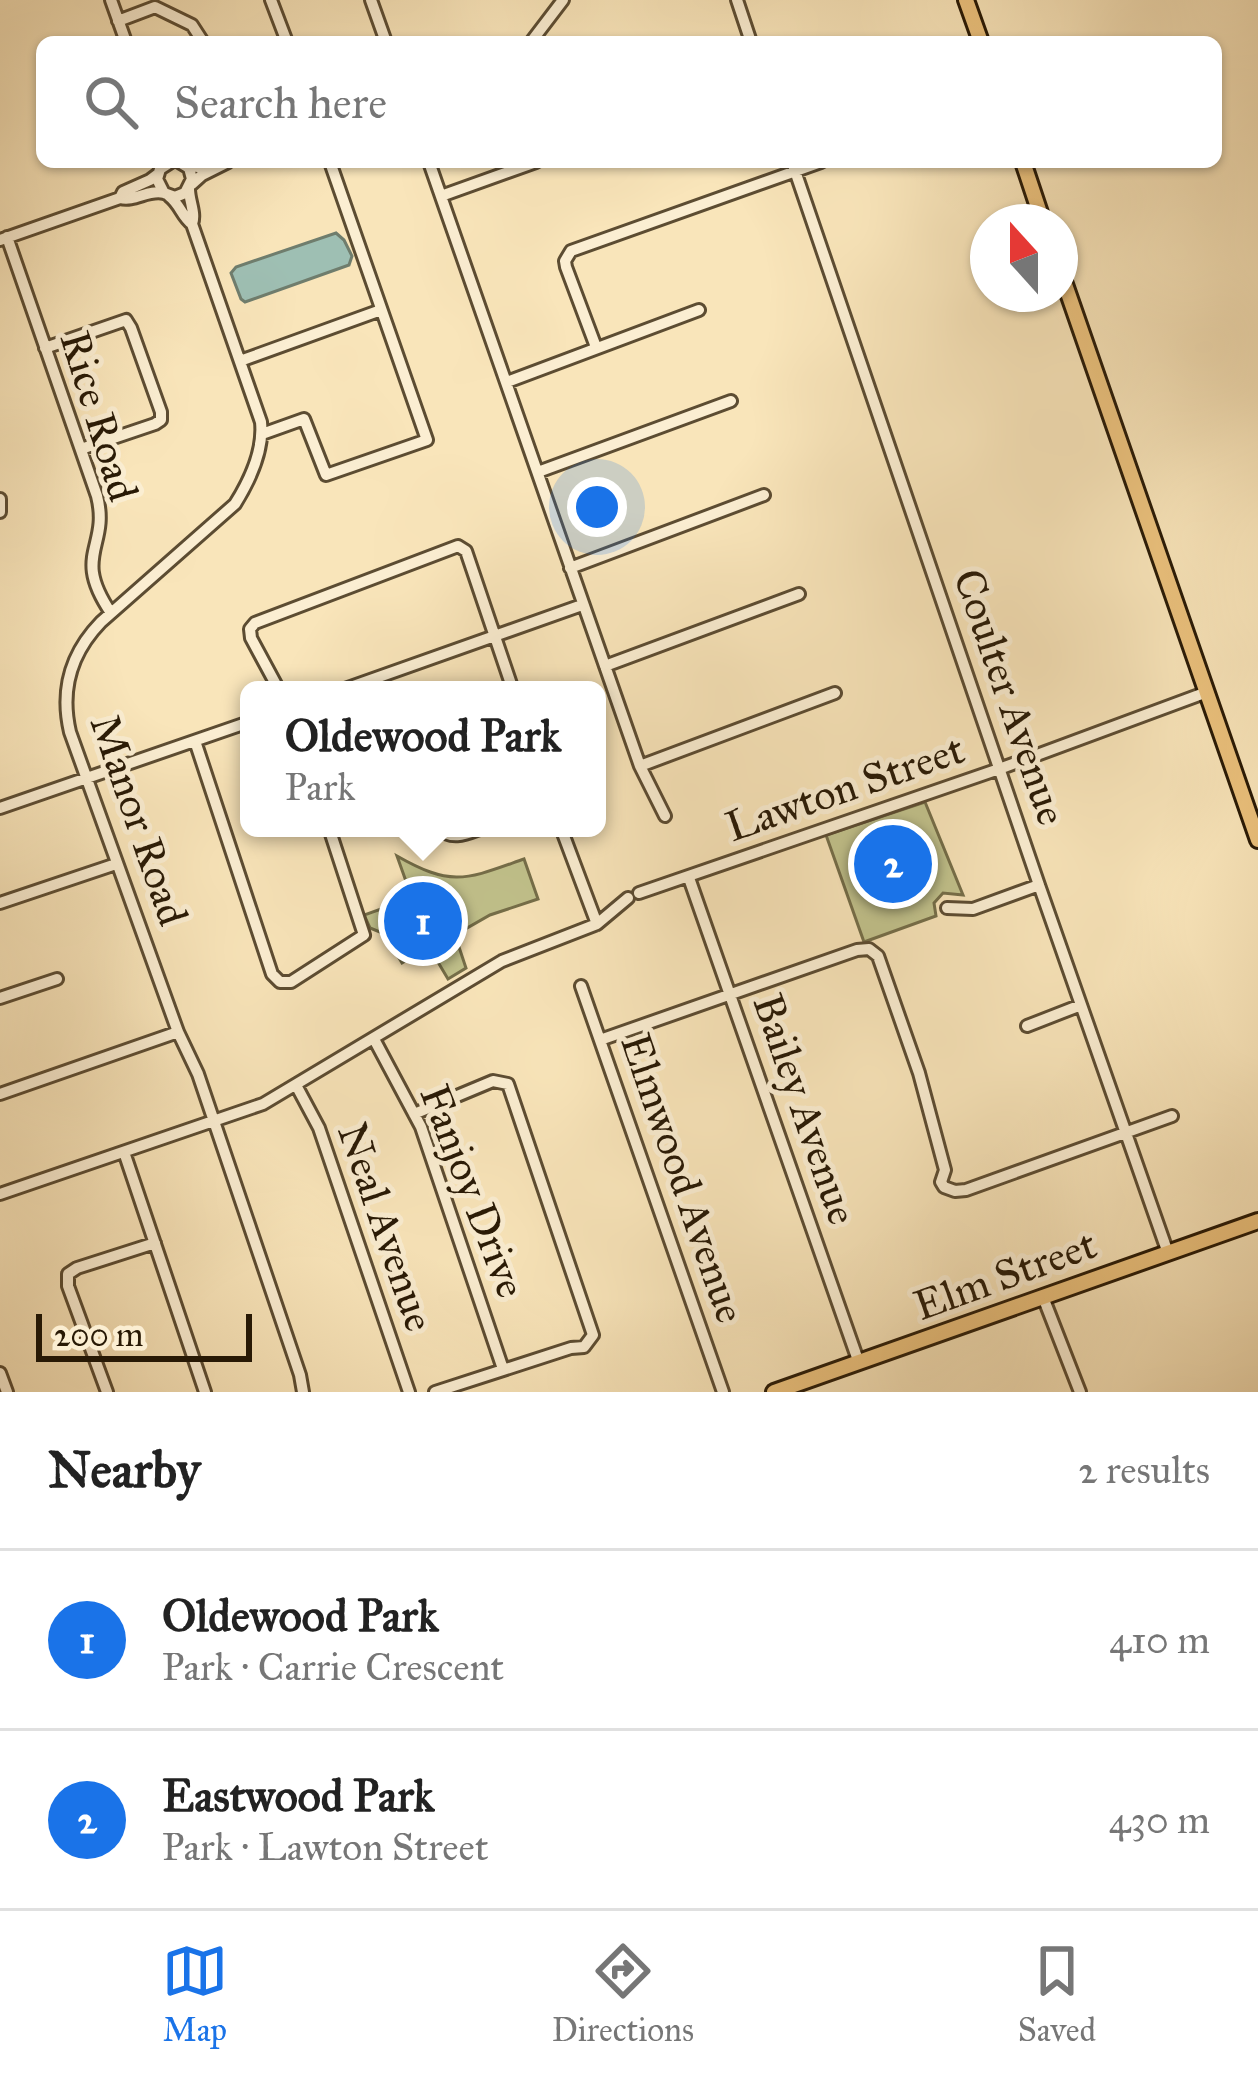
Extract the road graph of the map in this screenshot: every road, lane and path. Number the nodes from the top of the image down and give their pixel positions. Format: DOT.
graph roads {
  1 [pos="111,0"];
  2 [pos="271,0"];
  3 [pos="370,0"];
  4 [pos="562,0"];
  5 [pos="737,0"];
  6 [pos="966,0"];
  7 [pos="163,4"];
  8 [pos="118,21"];
  9 [pos="124,36"];
  10 [pos="198,36"];
  11 [pos="285,36"];
  12 [pos="384,36"];
  13 [pos="535,36"];
  14 [pos="750,36"];
  15 [pos="979,36"];
  16 [pos="166,168"];
  17 [pos="168,168"];
  18 [pos="175,168"];
  19 [pos="217,168"];
  20 [pos="333,168"];
  21 [pos="431,168"];
  22 [pos="519,168"];
  23 [pos="791,168"];
  24 [pos="794,168"];
  25 [pos="1025,168"];
  26 [pos="190,186"];
  27 [pos="167,195"];
  28 [pos="441,196"];
  29 [pos="120,198"];
  30 [pos="1037,204"];
  31 [pos="192,224"];
  32 [pos="4,238"];
  33 [pos="381,310"];
  34 [pos="699,310"];
  35 [pos="1075,312"];
  36 [pos="596,347"];
  37 [pos="45,348"];
  38 [pos="240,361"];
  39 [pos="507,382"];
  40 [pos="731,400"];
  41 [pos="262,434"];
  42 [pos="81,449"];
  43 [pos="538,472"];
  44 [pos="764,495"];
  45 [pos="0,499"];
  46 [pos="0,512"];
  47 [pos="569,568"];
  48 [pos="800,594"];
  49 [pos="582,605"];
  50 [pos="111,613"];
  51 [pos="495,636"];
  52 [pos="605,666"];
  53 [pos="383,676"];
  54 [pos="274,681"];
  55 [pos="368,681"];
  56 [pos="385,681"];
  57 [pos="510,681"];
  58 [pos="1207,692"];
  59 [pos="835,693"];
  60 [pos="240,725"];
  61 [pos="195,741"];
  62 [pos="640,766"];
  63 [pos="999,769"];
  64 [pos="86,778"];
  65 [pos="0,808"];
  66 [pos="665,816"];
  67 [pos="332,837"];
  68 [pos="564,837"];
  69 [pos="1258,840"];
  70 [pos="116,864"];
  71 [pos="688,878"];
  72 [pos="1039,885"];
  73 [pos="0,904"];
  74 [pos="947,908"];
  75 [pos="597,924"];
  76 [pos="57,979"];
  77 [pos="581,986"];
  78 [pos="730,994"];
  79 [pos="0,998"];
  80 [pos="1082,1006"];
  81 [pos="1027,1025"];
  82 [pos="178,1032"];
  83 [pos="374,1039"];
  84 [pos="600,1040"];
  85 [pos="296,1085"];
  86 [pos="0,1094"];
  87 [pos="414,1114"];
  88 [pos="1172,1116"];
  89 [pos="214,1121"];
  90 [pos="1126,1132"];
  91 [pos="124,1152"];
  92 [pos="0,1194"];
  93 [pos="1258,1221"];
  94 [pos="154,1243"];
  95 [pos="1168,1253"];
  96 [pos="1042,1297"];
  97 [pos="859,1363"];
  98 [pos="503,1369"];
  99 [pos="0,1373"];
  100 [pos="7,1392"];
  101 [pos="107,1392"];
  102 [pos="205,1392"];
  103 [pos="303,1392"];
  104 [pos="409,1392"];
  105 [pos="435,1392"];
  106 [pos="723,1392"];
  107 [pos="774,1392"];
  108 [pos="1080,1392"];
  1 -- 8 [label="street"];
  2 -- 11 [label="street"];
  3 -- 12 [label="street"];
  4 -- 13 [label="street"];
  5 -- 14 [label="street"];
  6 -- 15 [label="main road"];
  7 -- 8 [label="street"];
  7 -- 10 [label="street"];
  8 -- 9 [label="street"];
  16 -- 29 [label="street"];
  17 -- 27 [label="street"];
  18 -- 26 [label="street"];
  19 -- 26 [label="street"];
  20 -- 33 [label="street"];
  21 -- 28 [label="street"];
  22 -- 28 [label="street"];
  23 -- 36 [label="street"];
  24 -- 63 [label="street, Coulter Avenue"];
  25 -- 30 [label="main road"];
  26 -- 27 [label="street"];
  26 -- 31 [label="street"];
  27 -- 29 [label="street"];
  27 -- 31 [label="street"];
  28 -- 39 [label="street"];
  29 -- 32 [label="street"];
  31 -- 38 [label="street"];
  32 -- 37 [label="street, Rice Road"];
  33 -- 38 [label="street"];
  33 -- 41 [label="street"];
  34 -- 36 [label="street"];
  35 -- 58 [label="main road"];
  36 -- 39 [label="street"];
  37 -- 42 [label="street, Rice Road"];
  37 -- 42 [label="street"];
  38 -- 41 [label="street"];
  39 -- 43 [label="street"];
  40 -- 43 [label="street"];
  41 -- 50 [label="street, Manor Road"];
  42 -- 50 [label="street, Rice Road"];
  43 -- 47 [label="street"];
  44 -- 47 [label="street"];
  45 -- 46 [label="street"];
  47 -- 49 [label="street"];
  48 -- 52 [label="street"];
  49 -- 51 [label="street"];
  49 -- 52 [label="street"];
  50 -- 64 [label="street, Manor Road"];
  51 -- 53 [label="street"];
  51 -- 54 [label="street"];
  51 -- 57 [label="street"];
  52 -- 62 [label="street"];
  53 -- 55 [label="street"];
  53 -- 56 [label="street"];
  58 -- 63 [label="street, Lawton Street"];
  58 -- 69 [label="main road"];
  59 -- 62 [label="street"];
  60 -- 61 [label="street"];
  61 -- 64 [label="street"];
  61 -- 67 [label="street"];
  62 -- 66 [label="street"];
  63 -- 71 [label="street, Lawton Street"];
  63 -- 72 [label="street, Coulter Avenue"];
  64 -- 65 [label="street"];
  64 -- 70 [label="street, Manor Road"];
  68 -- 75 [label="street"];
  70 -- 73 [label="street"];
  70 -- 82 [label="street, Manor Road"];
  71 -- 75 [label="street, Lawton Street"];
  71 -- 78 [label="street, Bailey Avenue"];
  72 -- 74 [label="street"];
  72 -- 80 [label="street, Coulter Avenue"];
  75 -- 83 [label="street"];
  76 -- 79 [label="street"];
  77 -- 84 [label="street, Elmwood Avenue"];
  78 -- 84 [label="street"];
  78 -- 90 [label="street"];
  78 -- 97 [label="street, Bailey Avenue"];
  80 -- 81 [label="street"];
  80 -- 90 [label="street, Coulter Avenue"];
  82 -- 86 [label="street"];
  82 -- 89 [label="street, Manor Road"];
  83 -- 85 [label="street"];
  83 -- 87 [label="street, Fanjoy Drive"];
  84 -- 106 [label="street, Elmwood Avenue"];
  85 -- 89 [label="street"];
  85 -- 104 [label="street, Neal Avenue"];
  87 -- 98 [label="street, Fanjoy Drive"];
  87 -- 98 [label="street"];
  88 -- 90 [label="street"];
  89 -- 91 [label="street"];
  89 -- 103 [label="street, Manor Road"];
  90 -- 95 [label="street, Coulter Avenue"];
  91 -- 92 [label="street"];
  91 -- 94 [label="street"];
  93 -- 95 [label="main road, Elm Street"];
  94 -- 101 [label="street"];
  94 -- 102 [label="street"];
  95 -- 96 [label="main road, Elm Street"];
  96 -- 97 [label="main road, Elm Street"];
  96 -- 108 [label="street"];
  97 -- 107 [label="main road, Elm Street"];
  98 -- 105 [label="street"];
  99 -- 100 [label="street"];
}
